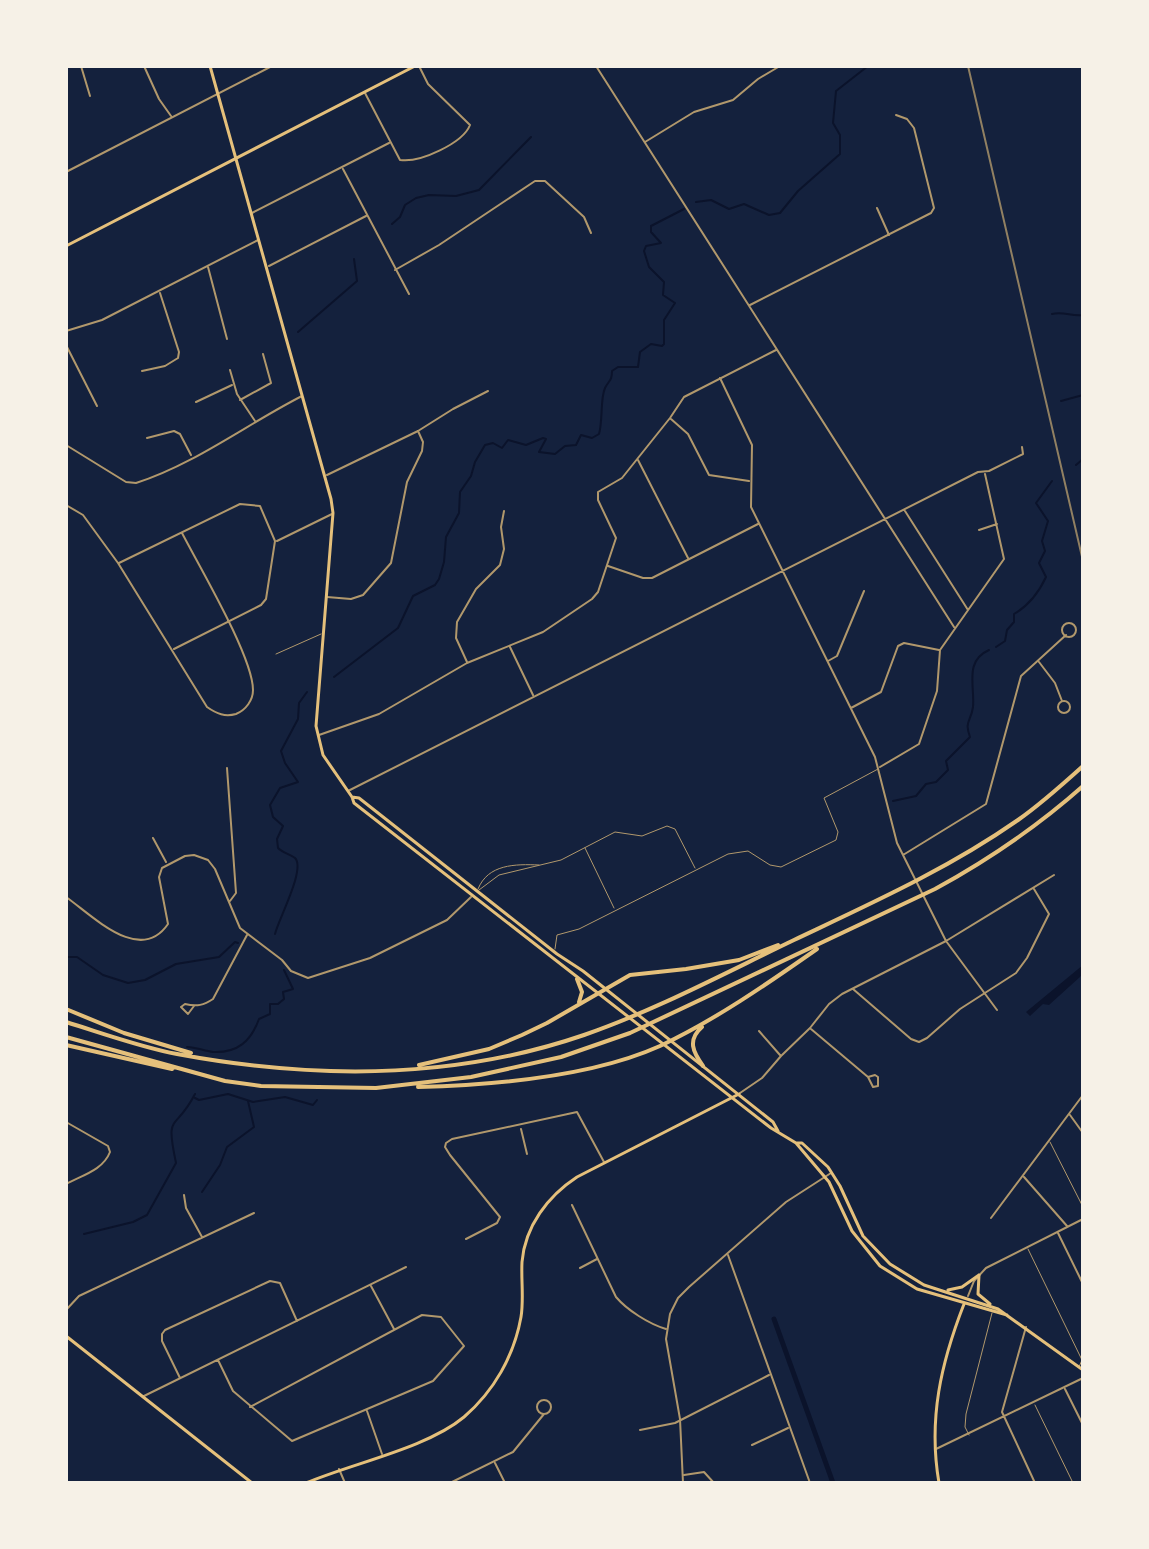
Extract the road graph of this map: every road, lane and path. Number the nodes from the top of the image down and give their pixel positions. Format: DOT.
graph roads {
  1 [pos="81,66"];
  2 [pos="144,66"];
  3 [pos="210,66"];
  4 [pos="272,66"];
  5 [pos="417,66"];
  6 [pos="596,66"];
  7 [pos="780,66"];
  8 [pos="365,91"];
  9 [pos="218,94"];
  10 [pos="90,96"];
  11 [pos="896,115"];
  12 [pos="172,117"];
  13 [pos="390,143"];
  14 [pos="644,143"];
  15 [pos="236,159"];
  16 [pos="342,168"];
  17 [pos="66,172"];
  18 [pos="877,208"];
  19 [pos="252,213"];
  20 [pos="367,216"];
  21 [pos="591,233"];
  22 [pos="889,235"];
  23 [pos="259,240"];
  24 [pos="66,246"];
  25 [pos="208,266"];
  26 [pos="267,267"];
  27 [pos="395,270"];
  28 [pos="159,292"];
  29 [pos="409,294"];
  30 [pos="749,306"];
  31 [pos="66,331"];
  32 [pos="227,339"];
  33 [pos="66,345"];
  34 [pos="777,350"];
  35 [pos="263,354"];
  36 [pos="230,370"];
  37 [pos="142,371"];
  38 [pos="720,378"];
  39 [pos="233,384"];
  40 [pos="488,391"];
  41 [pos="303,395"];
  42 [pos="240,400"];
  43 [pos="196,402"];
  44 [pos="97,406"];
  45 [pos="670,418"];
  46 [pos="256,422"];
  47 [pos="418,431"];
  48 [pos="147,438"];
  49 [pos="66,445"];
  50 [pos="1022,447"];
  51 [pos="192,457"];
  52 [pos="637,459"];
  53 [pos="984,472"];
  54 [pos="326,476"];
  55 [pos="751,481"];
  56 [pos="66,505"];
  57 [pos="904,510"];
  58 [pos="504,511"];
  59 [pos="333,513"];
  60 [pos="885,520"];
  61 [pos="759,523"];
  62 [pos="998,524"];
  63 [pos="979,530"];
  64 [pos="182,533"];
  65 [pos="275,541"];
  66 [pos="688,559"];
  67 [pos="118,563"];
  68 [pos="608,566"];
  69 [pos="783,573"];
  70 [pos="864,591"];
  71 [pos="327,597"];
  72 [pos="969,611"];
  73 [pos="227,622"];
  74 [pos="954,627"];
  75 [pos="323,633"];
  76 [pos="1066,635"];
  77 [pos="510,646"];
  78 [pos="173,650"];
  79 [pos="940,650"];
  80 [pos="276,654"];
  81 [pos="1038,661"];
  82 [pos="826,662"];
  83 [pos="467,663"];
  84 [pos="533,696"];
  85 [pos="1062,701"];
  86 [pos="850,708"];
  87 [pos="319,735"];
  88 [pos="1083,766"];
  89 [pos="879,767"];
  90 [pos="227,768"];
  91 [pos="1083,786"];
  92 [pos="347,791"];
  93 [pos="352,797"];
  94 [pos="153,838"];
  95 [pos="585,848"];
  96 [pos="902,856"];
  97 [pos="167,863"];
  98 [pos="541,865"];
  99 [pos="696,871"];
  100 [pos="1054,875"];
  101 [pos="1034,889"];
  102 [pos="478,891"];
  103 [pos="471,896"];
  104 [pos="66,897"];
  105 [pos="229,902"];
  106 [pos="615,911"];
  107 [pos="817,929"];
  108 [pos="247,935"];
  109 [pos="828,941"];
  110 [pos="946,941"];
  111 [pos="557,954"];
  112 [pos="577,979"];
  113 [pos="604,988"];
  114 [pos="853,988"];
  115 [pos="596,993"];
  116 [pos="985,993"];
  117 [pos="194,1006"];
  118 [pos="575,1007"];
  119 [pos="66,1009"];
  120 [pos="997,1010"];
  121 [pos="717,1016"];
  122 [pos="66,1022"];
  123 [pos="810,1028"];
  124 [pos="759,1031"];
  125 [pos="66,1037"];
  126 [pos="669,1040"];
  127 [pos="66,1045"];
  128 [pos="662,1045"];
  129 [pos="781,1056"];
  130 [pos="205,1057"];
  131 [pos="703,1066"];
  132 [pos="384,1071"];
  133 [pos="868,1077"];
  134 [pos="225,1081"];
  135 [pos="376,1088"];
  136 [pos="739,1094"];
  137 [pos="1083,1095"];
  138 [pos="732,1098"];
  139 [pos="1070,1114"];
  140 [pos="66,1122"];
  141 [pos="520,1126"];
  142 [pos="778,1131"];
  143 [pos="1083,1133"];
  144 [pos="1050,1142"];
  145 [pos="796,1143"];
  146 [pos="527,1154"];
  147 [pos="604,1163"];
  148 [pos="831,1172"];
  149 [pos="825,1176"];
  150 [pos="1023,1176"];
  151 [pos="66,1184"];
  152 [pos="184,1195"];
  153 [pos="572,1205"];
  154 [pos="1083,1207"];
  155 [pos="254,1213"];
  156 [pos="991,1218"];
  157 [pos="1083,1219"];
  158 [pos="1068,1227"];
  159 [pos="1057,1232"];
  160 [pos="202,1238"];
  161 [pos="466,1239"];
  162 [pos="1027,1247"];
  163 [pos="727,1253"];
  164 [pos="598,1258"];
  165 [pos="406,1267"];
  166 [pos="580,1268"];
  167 [pos="979,1275"];
  168 [pos="1083,1284"];
  169 [pos="370,1285"];
  170 [pos="938,1289"];
  171 [pos="965,1302"];
  172 [pos="993,1309"];
  173 [pos="66,1310"];
  174 [pos="298,1322"];
  175 [pos="1026,1327"];
  176 [pos="394,1329"];
  177 [pos="666,1329"];
  178 [pos="66,1336"];
  179 [pos="218,1360"];
  180 [pos="1081,1368"];
  181 [pos="770,1374"];
  182 [pos="180,1378"];
  183 [pos="1083,1378"];
  184 [pos="1064,1388"];
  185 [pos="143,1396"];
  186 [pos="1033,1403"];
  187 [pos="250,1407"];
  188 [pos="367,1411"];
  189 [pos="544,1414"];
  190 [pos="1003,1417"];
  191 [pos="680,1419"];
  192 [pos="1083,1425"];
  193 [pos="789,1427"];
  194 [pos="640,1430"];
  195 [pos="969,1435"];
  196 [pos="752,1445"];
  197 [pos="935,1450"];
  198 [pos="382,1454"];
  199 [pos="494,1461"];
  200 [pos="339,1469"];
  201 [pos="682,1475"];
  202 [pos="252,1483"];
  203 [pos="306,1483"];
  204 [pos="345,1483"];
  205 [pos="450,1483"];
  206 [pos="505,1483"];
  207 [pos="683,1483"];
  208 [pos="714,1483"];
  209 [pos="810,1483"];
  210 [pos="939,1483"];
  211 [pos="1035,1483"];
  212 [pos="1073,1483"];
  1 -- 10 [label="street"];
  2 -- 12 [label="street"];
  3 -- 9 [label="main road"];
  4 -- 9 [label="street"];
  5 -- 8 [label="main road"];
  5 -- 13 [label="street"];
  6 -- 14 [label="street"];
  7 -- 14 [label="street"];
  8 -- 13 [label="street"];
  8 -- 15 [label="main road"];
  9 -- 12 [label="street"];
  9 -- 15 [label="main road"];
  11 -- 22 [label="street"];
  12 -- 17 [label="street"];
  13 -- 16 [label="street"];
  14 -- 30 [label="street"];
  15 -- 19 [label="main road"];
  15 -- 24 [label="main road"];
  16 -- 19 [label="street"];
  16 -- 20 [label="street"];
  18 -- 22 [label="street"];
  19 -- 23 [label="main road"];
  20 -- 26 [label="street"];
  20 -- 27 [label="street"];
  21 -- 27 [label="street"];
  22 -- 30 [label="street"];
  23 -- 25 [label="street"];
  23 -- 26 [label="main road"];
  25 -- 28 [label="street"];
  25 -- 32 [label="street"];
  26 -- 41 [label="main road"];
  27 -- 29 [label="street"];
  28 -- 31 [label="street"];
  28 -- 37 [label="street"];
  30 -- 34 [label="street"];
  33 -- 44 [label="street"];
  34 -- 38 [label="street"];
  34 -- 60 [label="street"];
  35 -- 42 [label="street"];
  36 -- 39 [label="street"];
  38 -- 45 [label="street"];
  38 -- 55 [label="street"];
  39 -- 42 [label="street"];
  39 -- 43 [label="street"];
  40 -- 47 [label="street"];
  41 -- 46 [label="street"];
  41 -- 54 [label="main road"];
  42 -- 46 [label="street"];
  45 -- 52 [label="street"];
  45 -- 55 [label="street"];
  46 -- 51 [label="street"];
  47 -- 54 [label="street"];
  47 -- 71 [label="street"];
  48 -- 51 [label="street"];
  49 -- 51 [label="street"];
  50 -- 53 [label="street"];
  52 -- 66 [label="street"];
  52 -- 68 [label="street"];
  53 -- 57 [label="street"];
  53 -- 62 [label="street"];
  54 -- 59 [label="main road"];
  55 -- 61 [label="street"];
  56 -- 67 [label="street"];
  57 -- 60 [label="street"];
  57 -- 72 [label="street"];
  58 -- 83 [label="street"];
  59 -- 65 [label="street"];
  59 -- 71 [label="main road"];
  60 -- 69 [label="street"];
  60 -- 74 [label="street"];
  61 -- 66 [label="street"];
  61 -- 69 [label="street"];
  62 -- 63 [label="street"];
  62 -- 72 [label="street"];
  64 -- 65 [label="street"];
  64 -- 67 [label="street"];
  64 -- 73 [label="street"];
  65 -- 73 [label="street"];
  66 -- 68 [label="street"];
  67 -- 78 [label="street"];
  68 -- 77 [label="street"];
  69 -- 82 [label="street"];
  69 -- 84 [label="street"];
  70 -- 82 [label="street"];
  71 -- 75 [label="main road"];
  72 -- 74 [label="street"];
  73 -- 78 [label="street"];
  73 -- 78 [label="street"];
  74 -- 79 [label="street"];
  75 -- 80 [label="lane"];
  75 -- 87 [label="main road"];
  76 -- 81 [label="street"];
  77 -- 83 [label="street"];
  77 -- 84 [label="street"];
  79 -- 86 [label="street"];
  79 -- 89 [label="street"];
  81 -- 85 [label="street"];
  81 -- 96 [label="street"];
  82 -- 86 [label="street"];
  83 -- 87 [label="street"];
  84 -- 92 [label="street"];
  86 -- 89 [label="street"];
  87 -- 92 [label="main road"];
  88 -- 107 [label="highway"];
  89 -- 96 [label="street"];
  89 -- 99 [label="lane"];
  90 -- 105 [label="street"];
  91 -- 109 [label="highway"];
  92 -- 93 [label="main road"];
  93 -- 102 [label="main road"];
  93 -- 103 [label="main road"];
  94 -- 97 [label="street"];
  95 -- 98 [label="lane"];
  95 -- 99 [label="lane"];
  95 -- 106 [label="lane"];
  96 -- 110 [label="street"];
  97 -- 104 [label="street"];
  97 -- 105 [label="street"];
  98 -- 102 [label="lane"];
  98 -- 102 [label="lane"];
  99 -- 106 [label="lane"];
  100 -- 101 [label="street"];
  101 -- 110 [label="street"];
  101 -- 116 [label="street"];
  102 -- 103 [label="main road"];
  102 -- 111 [label="main road"];
  103 -- 108 [label="street"];
  103 -- 112 [label="main road"];
  105 -- 108 [label="street"];
  106 -- 111 [label="lane"];
  107 -- 113 [label="highway"];
  107 -- 132 [label="highway"];
  108 -- 117 [label="street"];
  109 -- 121 [label="highway"];
  109 -- 135 [label="highway"];
  110 -- 114 [label="street"];
  110 -- 116 [label="street"];
  111 -- 113 [label="main road"];
  112 -- 115 [label="main road"];
  112 -- 118 [label="highway"];
  113 -- 115 [label="highway"];
  113 -- 126 [label="main road"];
  114 -- 116 [label="street"];
  114 -- 123 [label="street"];
  115 -- 118 [label="highway"];
  115 -- 128 [label="main road"];
  116 -- 120 [label="street"];
  118 -- 132 [label="highway"];
  119 -- 130 [label="highway"];
  121 -- 126 [label="highway"];
  121 -- 131 [label="highway"];
  122 -- 130 [label="highway"];
  123 -- 129 [label="street"];
  123 -- 133 [label="street"];
  124 -- 129 [label="street"];
  125 -- 134 [label="highway"];
  126 -- 128 [label="highway"];
  126 -- 131 [label="main road"];
  127 -- 134 [label="highway"];
  128 -- 135 [label="highway"];
  128 -- 138 [label="main road"];
  129 -- 136 [label="street"];
  130 -- 132 [label="highway"];
  131 -- 136 [label="main road"];
  134 -- 135 [label="highway"];
  136 -- 138 [label="main road"];
  136 -- 142 [label="main road"];
  137 -- 139 [label="street"];
  138 -- 142 [label="main road"];
  138 -- 147 [label="main road"];
  139 -- 143 [label="street"];
  139 -- 144 [label="street"];
  140 -- 151 [label="street"];
  141 -- 146 [label="street"];
  141 -- 147 [label="street"];
  141 -- 161 [label="street"];
  142 -- 145 [label="main road"];
  144 -- 150 [label="street"];
  144 -- 154 [label="lane"];
  145 -- 148 [label="main road"];
  145 -- 149 [label="main road"];
  147 -- 198 [label="main road"];
  148 -- 149 [label="street"];
  148 -- 170 [label="main road"];
  149 -- 163 [label="street"];
  149 -- 171 [label="main road"];
  150 -- 156 [label="street"];
  150 -- 158 [label="street"];
  152 -- 160 [label="street"];
  153 -- 164 [label="street"];
  155 -- 160 [label="street"];
  157 -- 158 [label="street"];
  158 -- 159 [label="street"];
  159 -- 162 [label="street"];
  159 -- 168 [label="street"];
  160 -- 173 [label="street"];
  162 -- 167 [label="street"];
  162 -- 180 [label="lane"];
  163 -- 177 [label="street"];
  163 -- 181 [label="street"];
  164 -- 166 [label="street"];
  164 -- 177 [label="street"];
  165 -- 169 [label="street"];
  167 -- 170 [label="main road"];
  167 -- 171 [label="street"];
  167 -- 172 [label="main road"];
  169 -- 174 [label="street"];
  169 -- 176 [label="street"];
  170 -- 171 [label="main road"];
  171 -- 172 [label="main road"];
  171 -- 197 [label="main road"];
  172 -- 175 [label="main road"];
  172 -- 195 [label="lane"];
  174 -- 179 [label="street"];
  174 -- 182 [label="street"];
  175 -- 180 [label="main road"];
  175 -- 190 [label="street"];
  176 -- 187 [label="street"];
  176 -- 188 [label="street"];
  177 -- 191 [label="street"];
  178 -- 185 [label="main road"];
  179 -- 182 [label="street"];
  179 -- 187 [label="street"];
  181 -- 191 [label="street"];
  181 -- 193 [label="street"];
  182 -- 185 [label="street"];
  183 -- 184 [label="street"];
  184 -- 186 [label="street"];
  184 -- 192 [label="street"];
  185 -- 202 [label="main road"];
  186 -- 190 [label="street"];
  186 -- 212 [label="lane"];
  187 -- 188 [label="street"];
  188 -- 198 [label="street"];
  189 -- 199 [label="street"];
  190 -- 195 [label="street"];
  190 -- 211 [label="street"];
  191 -- 194 [label="street"];
  191 -- 201 [label="street"];
  193 -- 196 [label="street"];
  193 -- 209 [label="street"];
  195 -- 197 [label="street"];
  197 -- 210 [label="main road"];
  198 -- 200 [label="main road"];
  199 -- 205 [label="street"];
  199 -- 206 [label="street"];
  200 -- 203 [label="main road"];
  200 -- 204 [label="street"];
  201 -- 207 [label="street"];
  201 -- 208 [label="street"];
}
